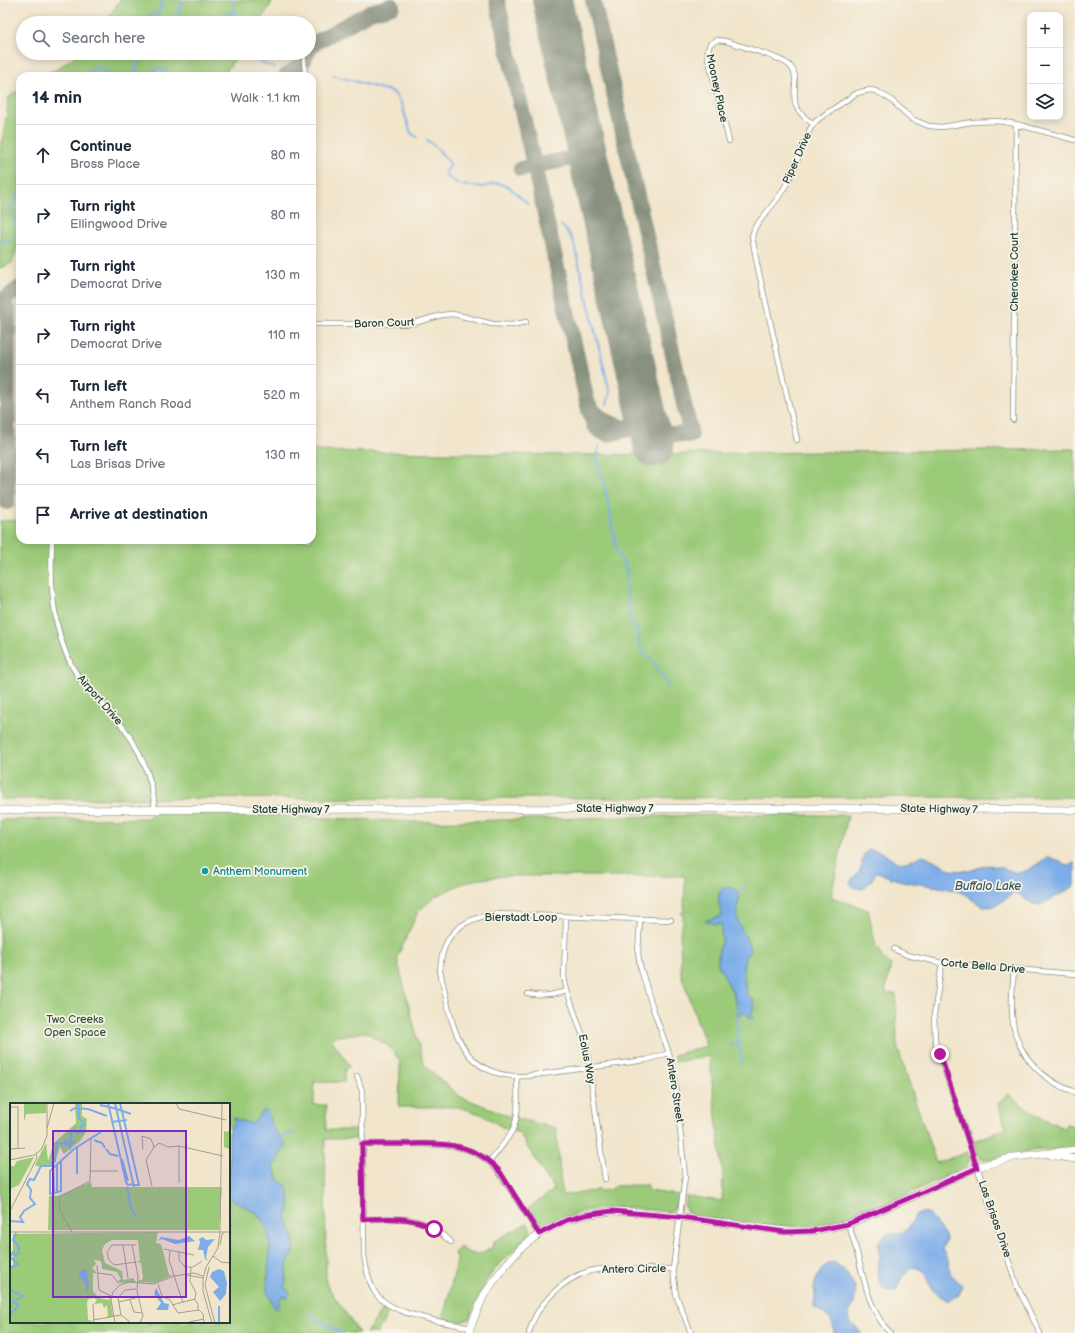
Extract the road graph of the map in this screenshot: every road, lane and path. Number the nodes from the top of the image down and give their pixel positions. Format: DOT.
graph roads {
  1 [pos="304,60"];
  2 [pos="305,72"];
  3 [pos="813,124"];
  4 [pos="1016,124"];
  5 [pos="1075,140"];
  6 [pos="729,141"];
  7 [pos="526,322"];
  8 [pos="316,324"];
  9 [pos="1013,420"];
  10 [pos="797,440"];
  11 [pos="52,544"];
  12 [pos="0,810"];
  13 [pos="155,810"];
  14 [pos="1075,810"];
  15 [pos="566,917"];
  16 [pos="640,920"];
  17 [pos="671,920"];
  18 [pos="894,949"];
  19 [pos="942,963"];
  20 [pos="1014,969"];
  21 [pos="1075,974"];
  22 [pos="567,991"];
  23 [pos="528,994"];
  24 [pos="669,1053"];
  25 [pos="590,1068"];
  26 [pos="357,1076"];
  27 [pos="517,1077"];
  28 [pos="1075,1092"];
  29 [pos="362,1144"];
  30 [pos="1075,1150"];
  31 [pos="1043,1154"];
  32 [pos="1075,1159"];
  33 [pos="489,1162"];
  34 [pos="977,1168"];
  35 [pos="605,1179"];
  36 [pos="680,1217"];
  37 [pos="363,1219"];
  38 [pos="848,1224"];
  39 [pos="539,1234"];
  40 [pos="451,1242"];
  41 [pos="673,1269"];
  42 [pos="470,1331"];
  43 [pos="528,1333"];
  44 [pos="691,1333"];
  45 [pos="890,1333"];
  46 [pos="1040,1333"];
  1 -- 2 [label="street"];
  3 -- 4 [label="street, Piper Drive"];
  3 -- 6 [label="street, Mooney Place"];
  3 -- 10 [label="street, Piper Drive"];
  4 -- 5 [label="street, Piper Drive"];
  4 -- 9 [label="street, Cherokee Court"];
  7 -- 8 [label="street, Baron Court"];
  11 -- 13 [label="street, Airport Drive"];
  12 -- 13 [label="main road, State Highway 7"];
  13 -- 14 [label="main road, State Highway 7"];
  15 -- 16 [label="street, Bierstadt Loop"];
  15 -- 22 [label="street, Eolus Way"];
  15 -- 27 [label="street, Bierstadt Loop"];
  16 -- 17 [label="street, Bierstadt Loop"];
  16 -- 24 [label="street, Antero Street"];
  18 -- 19 [label="street, Corte Bella Drive"];
  19 -- 20 [label="street, Corte Bella Drive"];
  19 -- 34 [label="street, Las Brisas Drive"];
  20 -- 21 [label="street, Corte Bella Drive"];
  20 -- 28 [label="street"];
  22 -- 23 [label="street"];
  22 -- 25 [label="street, Eolus Way"];
  24 -- 25 [label="street, Bierstadt Loop"];
  24 -- 36 [label="street, Antero Street"];
  25 -- 27 [label="street, Bierstadt Loop"];
  25 -- 35 [label="street, Eolus Way"];
  26 -- 29 [label="street"];
  27 -- 33 [label="street"];
  29 -- 33 [label="street"];
  29 -- 37 [label="street"];
  30 -- 31 [label="main road"];
  31 -- 32 [label="main road"];
  31 -- 34 [label="main road"];
  33 -- 39 [label="street"];
  34 -- 38 [label="main road"];
  34 -- 46 [label="street, Las Brisas Drive"];
  36 -- 38 [label="main road"];
  36 -- 39 [label="main road"];
  36 -- 41 [label="street, Antero Circle"];
  37 -- 40 [label="street"];
  37 -- 42 [label="street"];
  38 -- 45 [label="street"];
  39 -- 42 [label="main road"];
  41 -- 43 [label="street, Antero Circle"];
  41 -- 44 [label="street, Antero Circle"];
}
